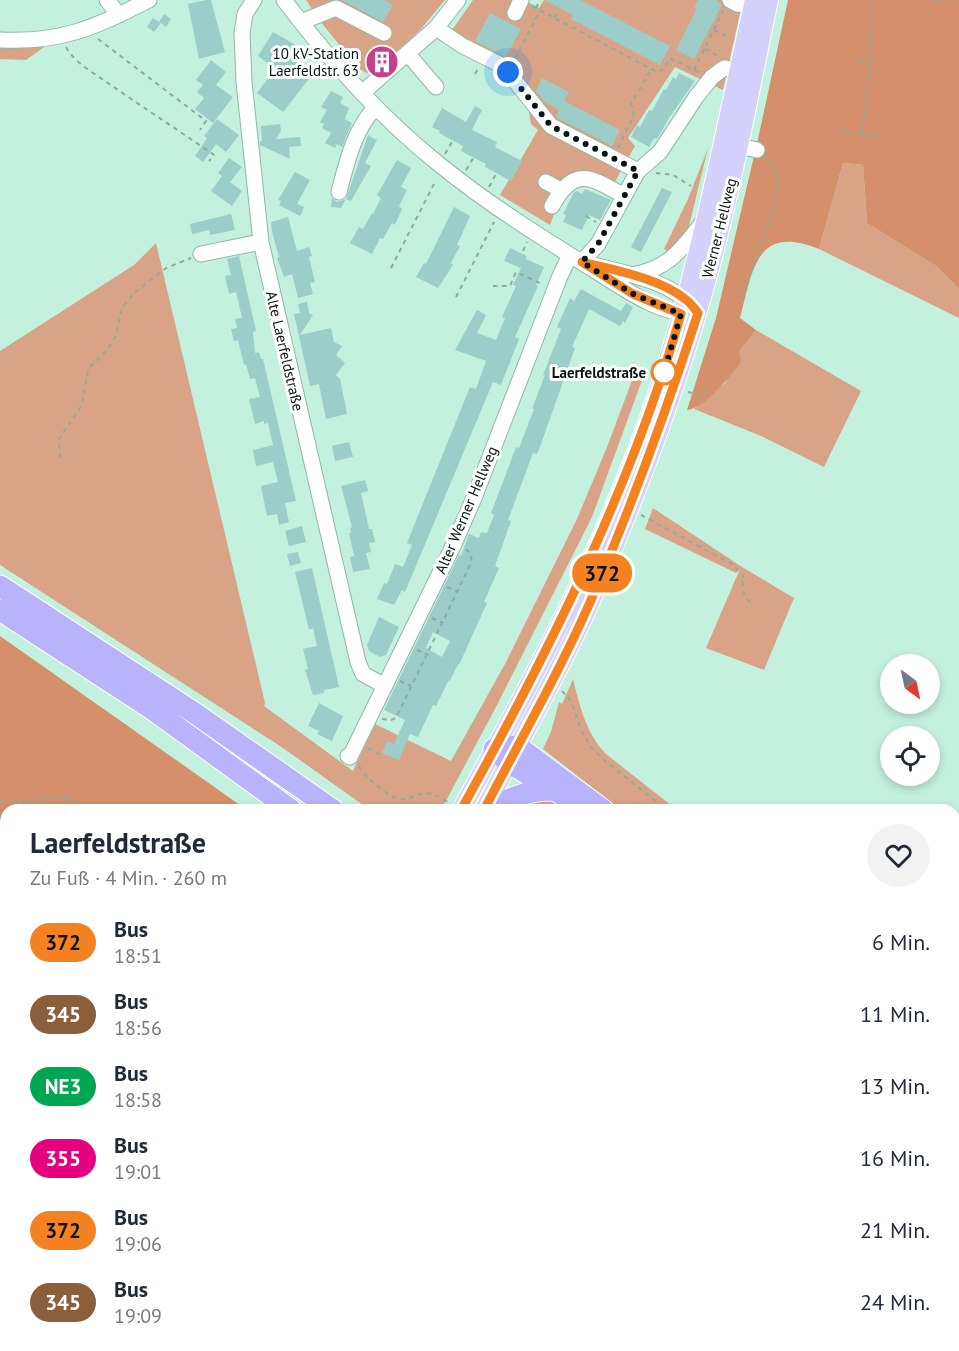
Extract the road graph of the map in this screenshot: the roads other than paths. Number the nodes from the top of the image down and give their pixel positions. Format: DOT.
graph roads {
  1 [pos="107,0"];
  2 [pos="149,0"];
  3 [pos="284,0"];
  4 [pos="250,1"];
  5 [pos="454,2"];
  6 [pos="759,2"];
  7 [pos="727,5"];
  8 [pos="119,15"];
  9 [pos="301,22"];
  10 [pos="436,28"];
  11 [pos="384,33"];
  12 [pos="0,40"];
  13 [pos="408,54"];
  14 [pos="740,70"];
  15 [pos="436,87"];
  16 [pos="362,93"];
  17 [pos="376,107"];
  18 [pos="638,171"];
  19 [pos="546,182"];
  20 [pos="561,190"];
  21 [pos="339,192"];
  22 [pos="624,196"];
  23 [pos="552,206"];
  24 [pos="707,217"];
  25 [pos="261,242"];
  26 [pos="201,255"];
  27 [pos="576,259"];
  28 [pos="631,275"];
  29 [pos="688,309"];
  30 [pos="0,586"];
  31 [pos="0,610"];
  32 [pos="385,686"];
  33 [pos="507,752"];
  34 [pos="350,754"];
  35 [pos="552,790"];
  36 [pos="283,804"];
  37 [pos="324,804"];
  38 [pos="460,804"];
  39 [pos="487,804"];
  40 [pos="498,804"];
  41 [pos="576,804"];
  42 [pos="593,804"];
  1 -- 8 [label="street"];
  2 -- 8 [label="street"];
  3 -- 9 [label="street"];
  4 -- 25 [label="street, Alte Laerfeldstraße"];
  5 -- 10 [label="street"];
  6 -- 7 [label="street"];
  6 -- 14 [label="main road, Werner Hellweg"];
  6 -- 29 [label="main road, Werner Hellweg"];
  8 -- 12 [label="street"];
  9 -- 11 [label="street"];
  9 -- 16 [label="street"];
  10 -- 13 [label="street"];
  10 -- 18 [label="street"];
  13 -- 15 [label="street"];
  13 -- 16 [label="street"];
  14 -- 18 [label="street"];
  14 -- 24 [label="main road, Werner Hellweg"];
  16 -- 17 [label="street"];
  17 -- 21 [label="street"];
  17 -- 27 [label="street"];
  18 -- 22 [label="street, Alter Werner Hellweg"];
  19 -- 20 [label="street"];
  20 -- 22 [label="street"];
  20 -- 23 [label="street"];
  22 -- 27 [label="street, Alter Werner Hellweg"];
  24 -- 28 [label="street"];
  24 -- 29 [label="main road, Werner Hellweg"];
  25 -- 26 [label="street"];
  25 -- 32 [label="street, Alte Laerfeldstraße"];
  27 -- 28 [label="street"];
  27 -- 29 [label="street"];
  27 -- 32 [label="street, Alter Werner Hellweg"];
  28 -- 29 [label="street"];
  29 -- 33 [label="main road, Werner Hellweg"];
  29 -- 33 [label="main road, Werner Hellweg"];
  30 -- 37 [label="highway"];
  31 -- 36 [label="highway"];
  32 -- 34 [label="street, Alter Werner Hellweg"];
  33 -- 35 [label="highway"];
  33 -- 38 [label="main road, Werner Hellweg"];
  33 -- 39 [label="main road, Werner Hellweg"];
  33 -- 42 [label="highway"];
  35 -- 40 [label="highway"];
  35 -- 41 [label="highway"];
}
